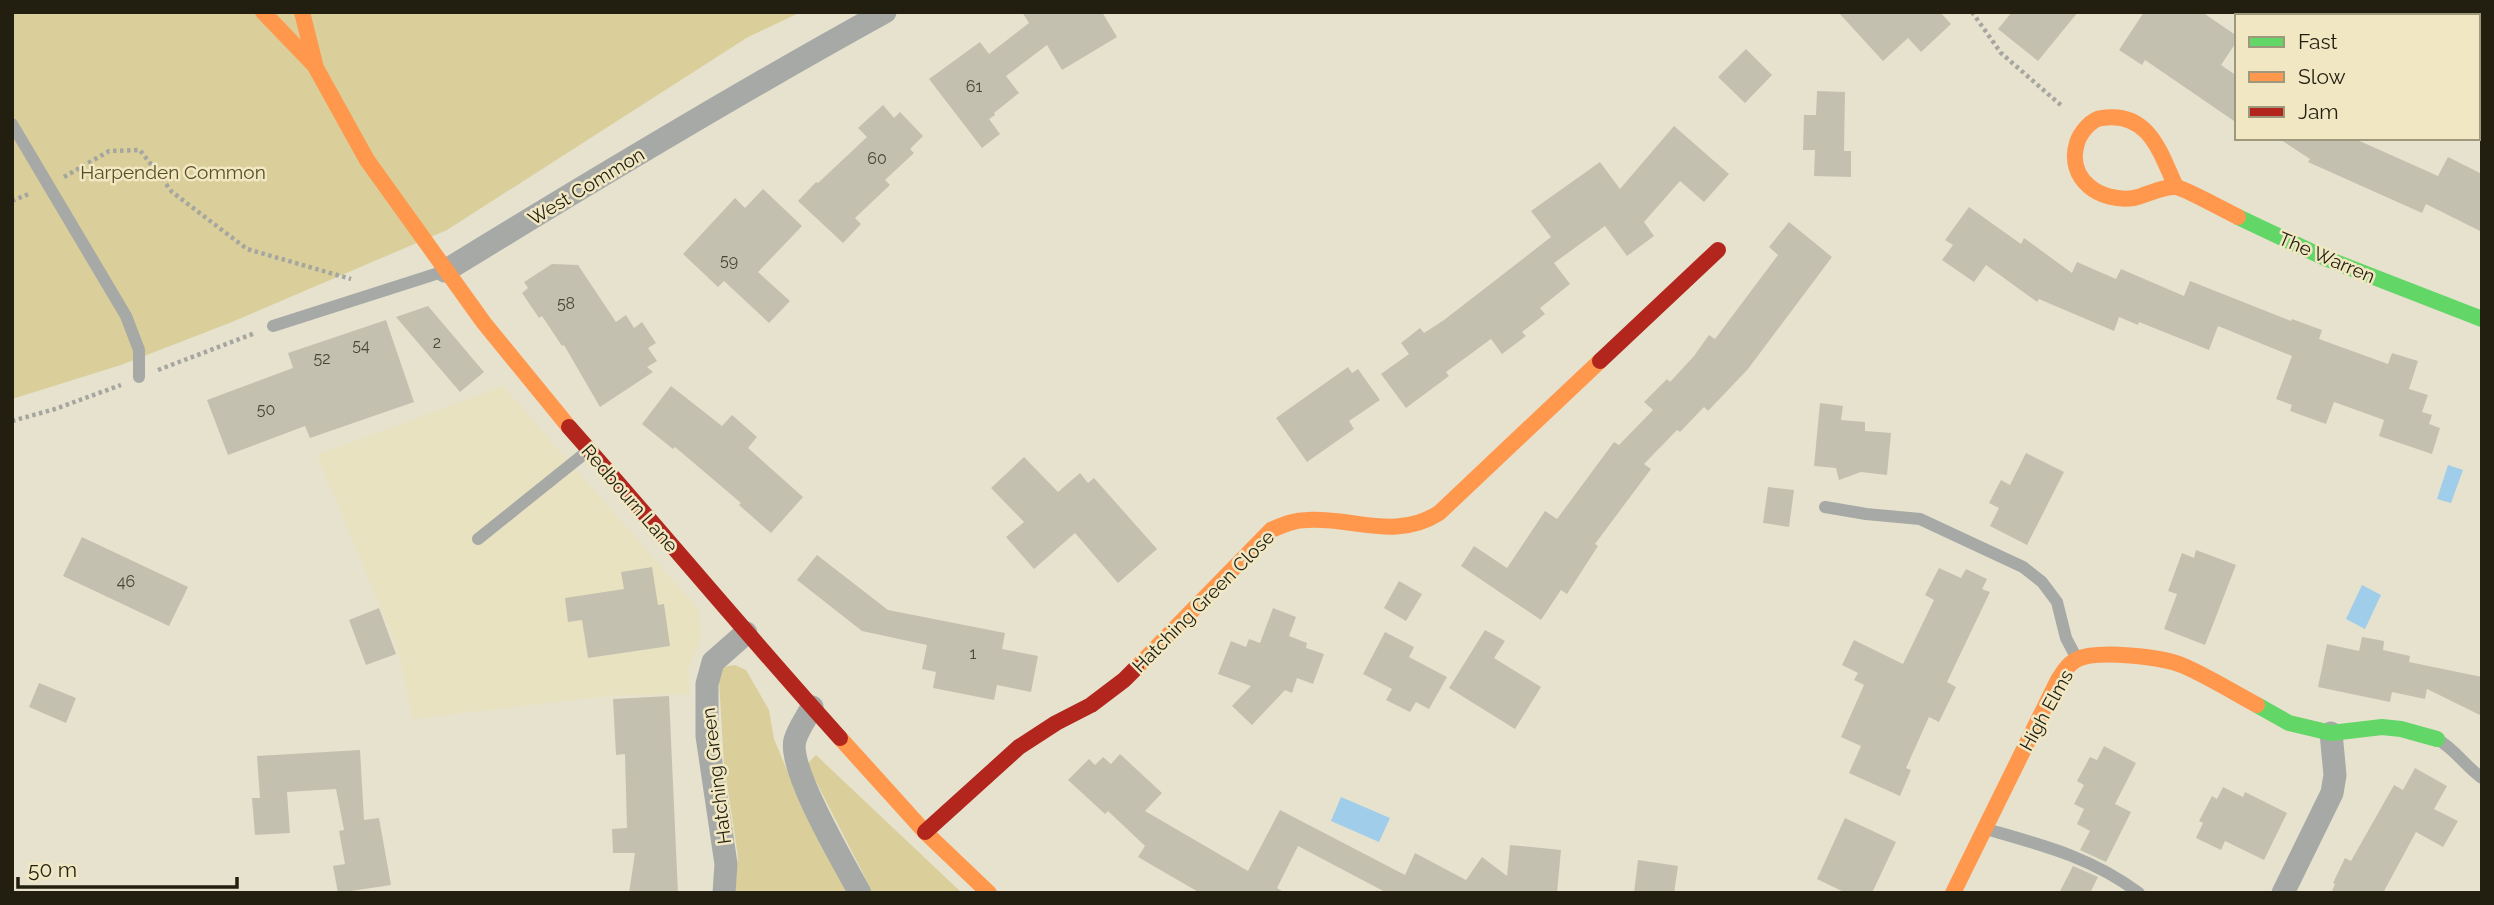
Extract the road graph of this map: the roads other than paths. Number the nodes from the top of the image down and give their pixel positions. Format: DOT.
graph roads {
  1 [pos="263,12"];
  2 [pos="302,12"];
  3 [pos="885,12"];
  4 [pos="316,68"];
  5 [pos="12,124"];
  6 [pos="2176,187"];
  7 [pos="1718,250"];
  8 [pos="445,271"];
  9 [pos="2482,319"];
  10 [pos="273,326"];
  11 [pos="139,377"];
  12 [pos="589,450"];
  13 [pos="1825,507"];
  14 [pos="478,539"];
  15 [pos="746,633"];
  16 [pos="2077,659"];
  17 [pos="813,707"];
  18 [pos="2331,733"];
  19 [pos="2437,739"];
  20 [pos="2482,778"];
  21 [pos="1986,829"];
  22 [pos="925,832"];
  23 [pos="724,893"];
  24 [pos="860,893"];
  25 [pos="989,893"];
  26 [pos="1953,893"];
  27 [pos="2139,893"];
  28 [pos="2283,893"];
  1 -- 4 [label="street, Redbourn Lane"];
  2 -- 4 [label="street, Redbourn Lane"];
  3 -- 8 [label="street, West Common"];
  4 -- 8 [label="street, Redbourn Lane"];
  5 -- 11 [label="lane"];
  6 -- 6 [label="street"];
  6 -- 9 [label="street, The Warren"];
  7 -- 22 [label="street, Hatching Green Close"];
  8 -- 10 [label="lane, West Common"];
  8 -- 12 [label="street, Redbourn Lane"];
  12 -- 14 [label="lane"];
  12 -- 15 [label="street, Redbourn Lane"];
  13 -- 16 [label="lane"];
  15 -- 17 [label="street, Redbourn Lane"];
  15 -- 23 [label="street, Hatching Green"];
  16 -- 18 [label="street, High Elms"];
  16 -- 21 [label="street, High Elms"];
  17 -- 22 [label="street, Redbourn Lane"];
  17 -- 24 [label="street"];
  18 -- 19 [label="street, High Elms"];
  18 -- 28 [label="street"];
  19 -- 20 [label="lane"];
  21 -- 26 [label="street, High Elms"];
  21 -- 27 [label="lane"];
  22 -- 25 [label="street, Redbourn Lane"];
}
